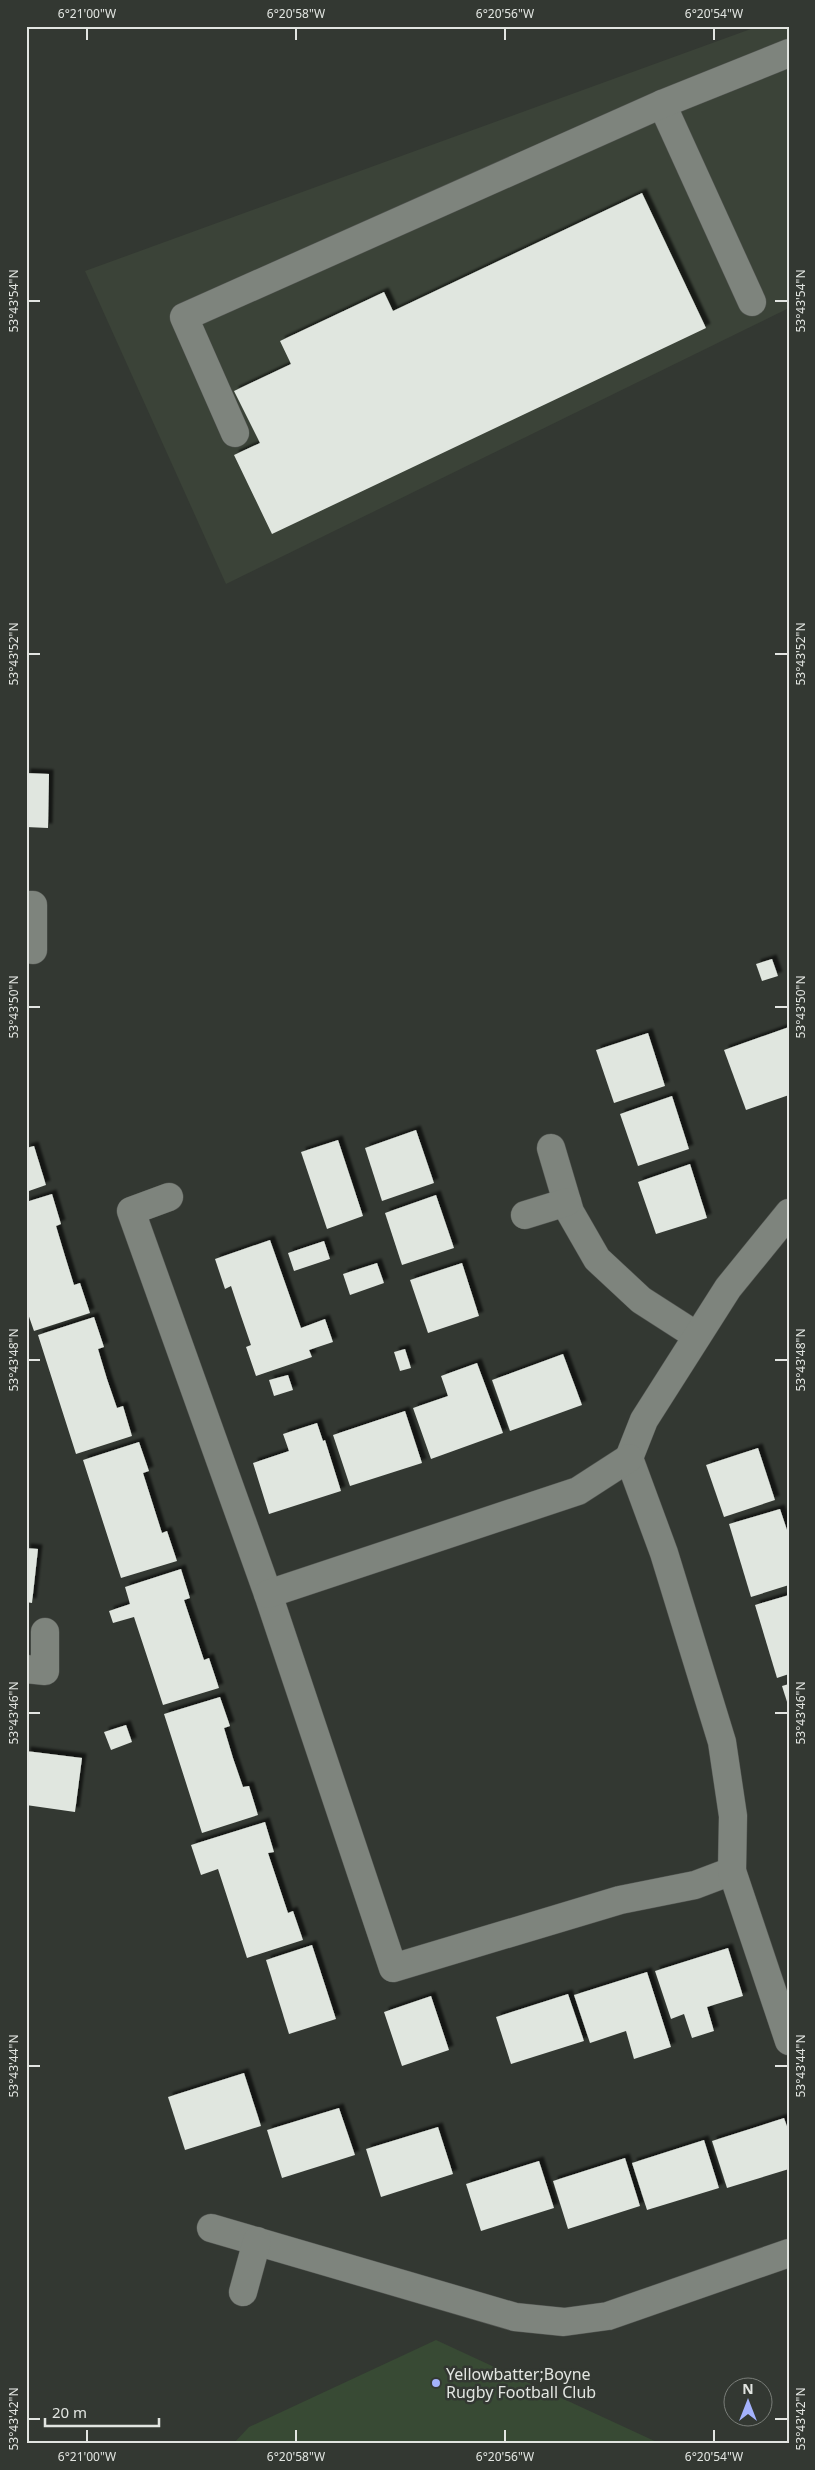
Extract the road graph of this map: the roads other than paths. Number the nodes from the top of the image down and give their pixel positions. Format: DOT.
graph roads {
  1 [pos="789,53"];
  2 [pos="662,104"];
  3 [pos="752,302"];
  4 [pos="235,433"];
  5 [pos="26,905"];
  6 [pos="33,950"];
  7 [pos="551,1148"];
  8 [pos="169,1197"];
  9 [pos="567,1202"];
  10 [pos="789,1212"];
  11 [pos="525,1214"];
  12 [pos="697,1336"];
  13 [pos="629,1458"];
  14 [pos="268,1594"];
  15 [pos="45,1632"];
  16 [pos="26,1669"];
  17 [pos="732,1871"];
  18 [pos="789,2041"];
  19 [pos="211,2228"];
  20 [pos="257,2241"];
  21 [pos="789,2252"];
  22 [pos="243,2292"];
  1 -- 2 [label="street"];
  2 -- 3 [label="street"];
  2 -- 4 [label="street"];
  5 -- 6 [label="street"];
  7 -- 9 [label="street"];
  8 -- 14 [label="street"];
  9 -- 11 [label="street"];
  9 -- 12 [label="street"];
  10 -- 12 [label="street"];
  12 -- 13 [label="street"];
  13 -- 14 [label="street"];
  13 -- 17 [label="street"];
  14 -- 17 [label="street"];
  15 -- 16 [label="street"];
  17 -- 18 [label="street"];
  19 -- 20 [label="street"];
  20 -- 21 [label="street"];
  20 -- 22 [label="street"];
}
